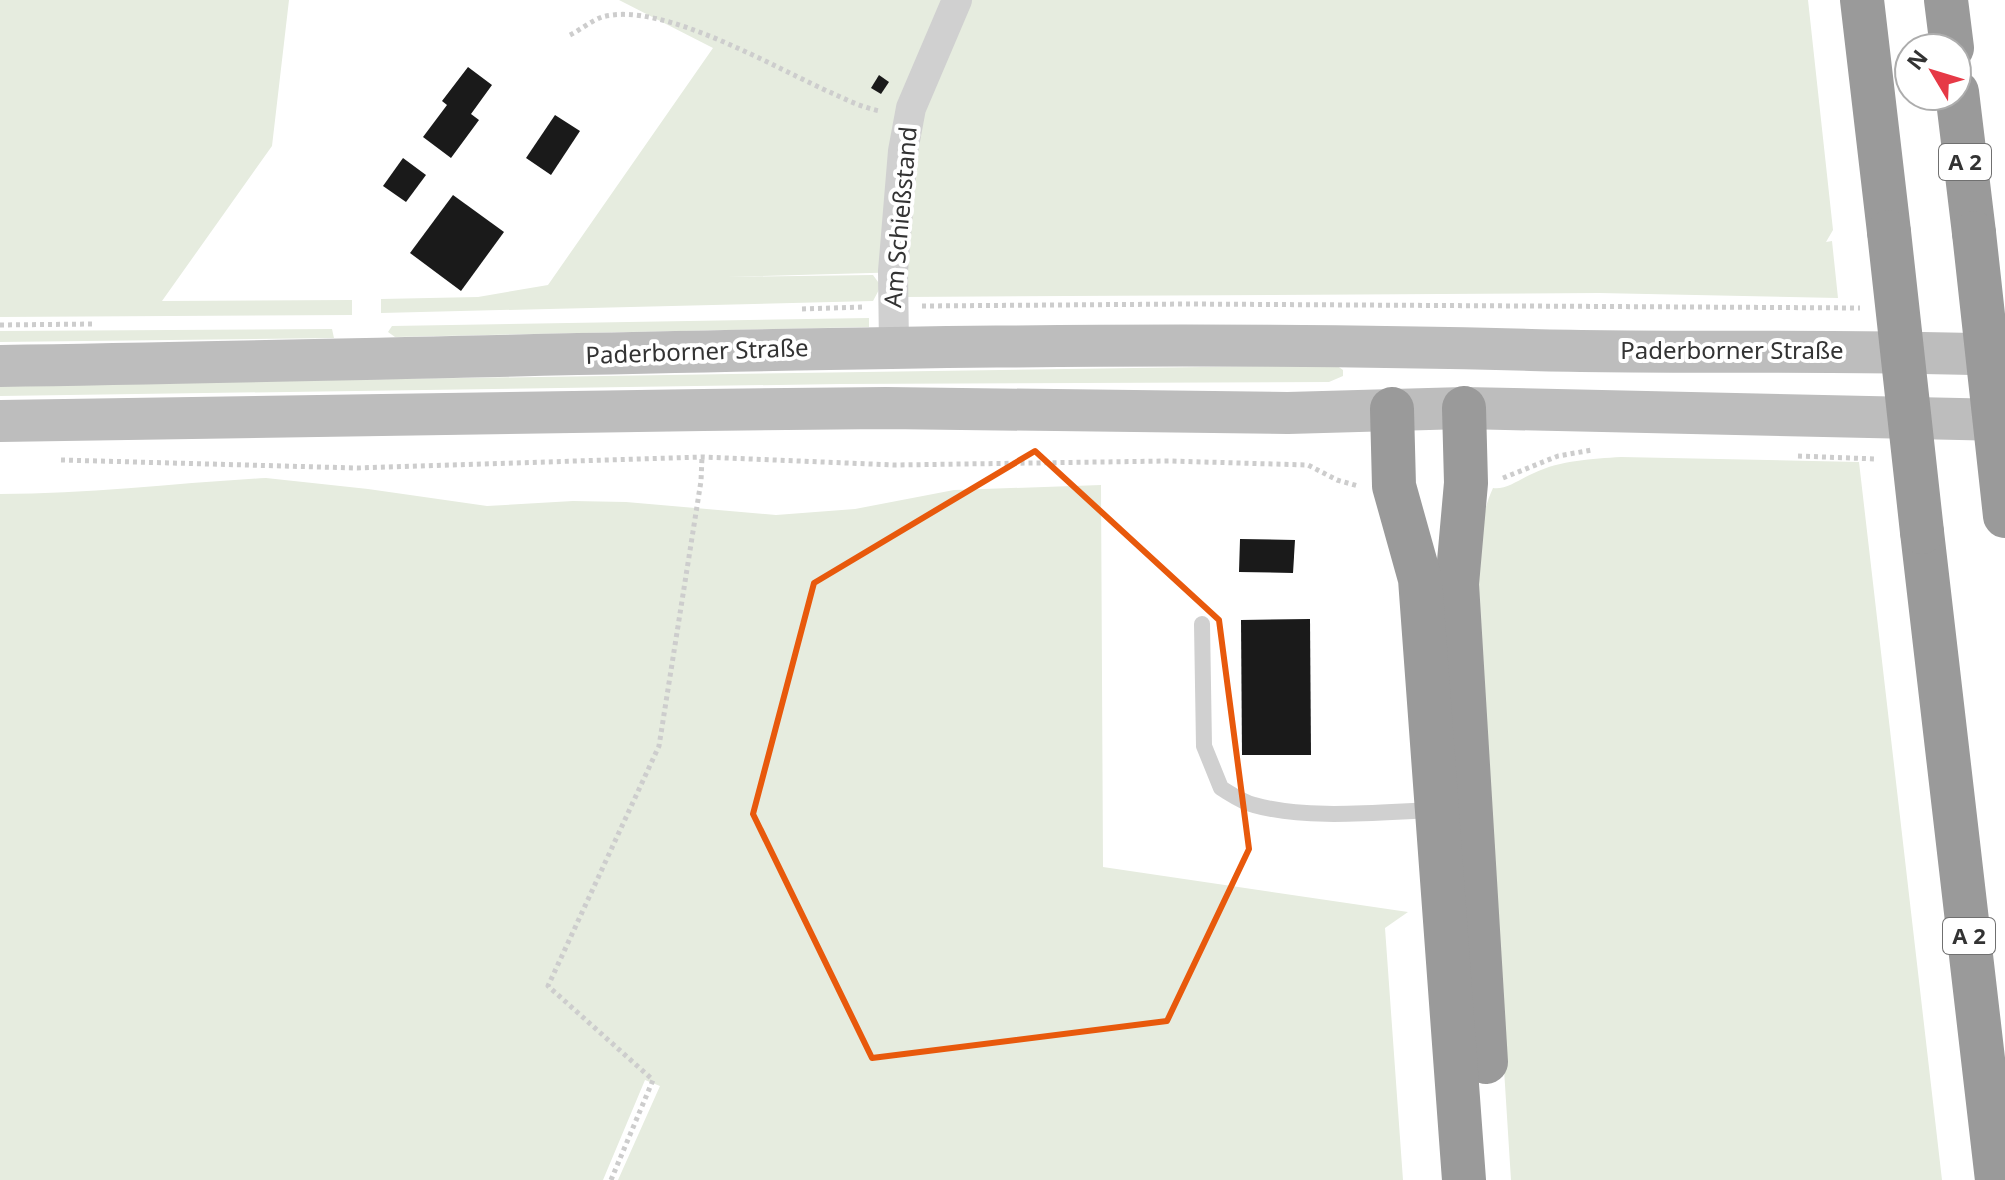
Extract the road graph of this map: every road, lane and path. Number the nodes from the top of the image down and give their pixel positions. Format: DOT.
graph roads {
  1 [pos="957,0"];
  2 [pos="1862,0"];
  3 [pos="1946,0"];
  4 [pos="1950,32"];
  5 [pos="570,35"];
  6 [pos="911,108"];
  7 [pos="1959,112"];
  8 [pos="1393,346"];
  9 [pos="1460,346"];
  10 [pos="894,347"];
  11 [pos="2005,355"];
  12 [pos="0,366"];
  13 [pos="1464,408"];
  14 [pos="1392,409"];
  15 [pos="2005,420"];
  16 [pos="0,421"];
  17 [pos="1601,449"];
  18 [pos="1785,455"];
  19 [pos="702,457"];
  20 [pos="1885,459"];
  21 [pos="57,460"];
  22 [pos="1466,483"];
  23 [pos="1394,486"];
  24 [pos="2005,516"];
  25 [pos="1202,624"];
  26 [pos="1437,810"];
  27 [pos="611,1180"];
  28 [pos="1464,1180"];
  29 [pos="1493,1180"];
  30 [pos="1997,1180"];
  1 -- 6 [label="street, Am Schießstand"];
  2 -- 30 [label="highway, A 2, bridge"];
  3 -- 4 [label="highway"];
  5 -- 6 [label="path"];
  6 -- 10 [label="street, Am Schießstand"];
  7 -- 24 [label="highway, A 2, bridge"];
  8 -- 9 [label="main road, Paderborner Straße"];
  8 -- 10 [label="main road, Paderborner Straße"];
  8 -- 14 [label="main road"];
  9 -- 11 [label="main road, Paderborner Straße"];
  9 -- 13 [label="main road"];
  10 -- 12 [label="main road, Paderborner Straße"];
  13 -- 14 [label="main road"];
  13 -- 15 [label="main road"];
  13 -- 22 [label="highway"];
  14 -- 16 [label="main road"];
  14 -- 23 [label="highway"];
  17 -- 22 [label="path"];
  18 -- 20 [label="path"];
  19 -- 21 [label="path"];
  19 -- 23 [label="path"];
  19 -- 27 [label="path"];
  22 -- 29 [label="highway"];
  23 -- 26 [label="highway"];
  25 -- 26 [label="lane"];
  26 -- 28 [label="highway"];
}
